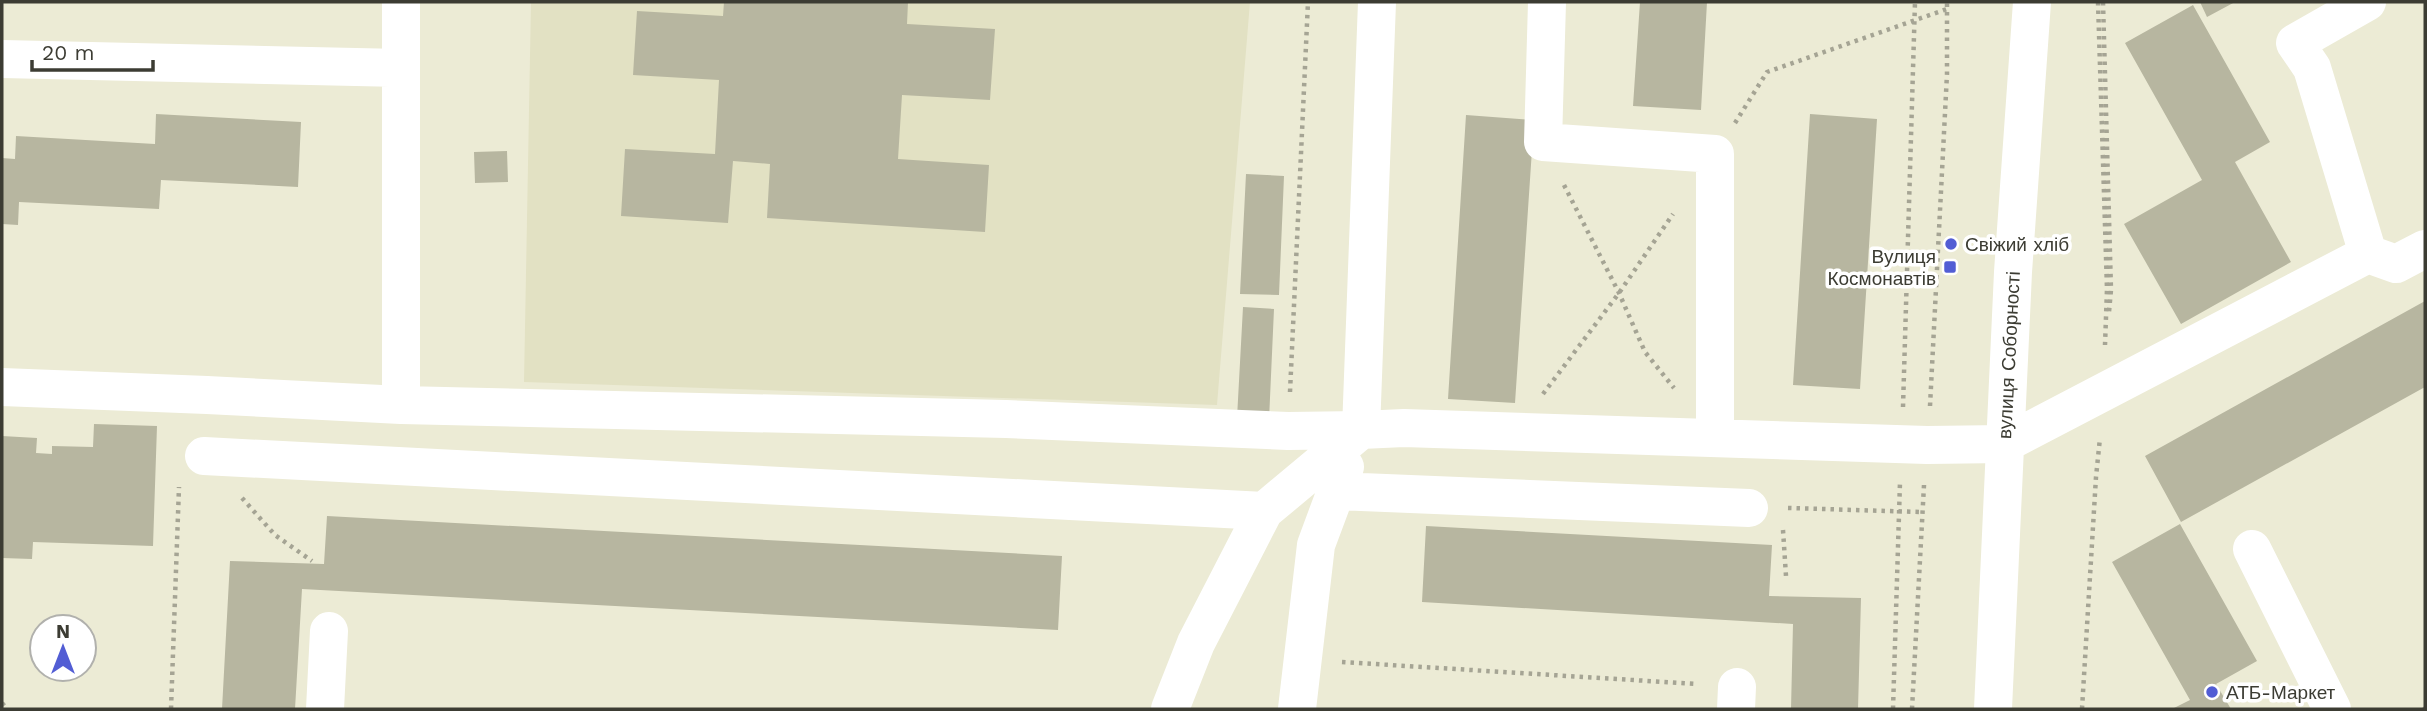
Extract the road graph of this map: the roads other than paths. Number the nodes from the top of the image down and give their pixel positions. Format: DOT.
graph roads {
  1 [pos="401,2"];
  2 [pos="1377,2"];
  3 [pos="1547,2"];
  4 [pos="2032,2"];
  5 [pos="2367,2"];
  6 [pos="2,59"];
  7 [pos="401,68"];
  8 [pos="2396,256"];
  9 [pos="2,387"];
  10 [pos="2172,387"];
  11 [pos="401,405"];
  12 [pos="1358,433"];
  13 [pos="1715,438"];
  14 [pos="2004,444"];
  15 [pos="204,456"];
  16 [pos="1337,491"];
  17 [pos="1765,508"];
  18 [pos="1264,511"];
  19 [pos="2252,549"];
  20 [pos="329,631"];
  21 [pos="325,709"];
  22 [pos="1170,709"];
  23 [pos="1297,709"];
  24 [pos="1993,709"];
  25 [pos="2332,709"];
  1 -- 7 [label="street"];
  2 -- 12 [label="street"];
  3 -- 13 [label="street"];
  4 -- 14 [label="street, вулиця Соборності"];
  5 -- 8 [label="street"];
  6 -- 7 [label="street"];
  7 -- 11 [label="street"];
  8 -- 10 [label="street"];
  8 -- 14 [label="street"];
  9 -- 11 [label="street"];
  11 -- 12 [label="street"];
  12 -- 13 [label="street"];
  12 -- 16 [label="street"];
  12 -- 18 [label="street"];
  13 -- 14 [label="street"];
  14 -- 24 [label="street, вулиця Соборності"];
  15 -- 18 [label="street"];
  16 -- 17 [label="street"];
  16 -- 23 [label="street"];
  18 -- 22 [label="street"];
  19 -- 25 [label="street"];
  20 -- 21 [label="street"];
}
